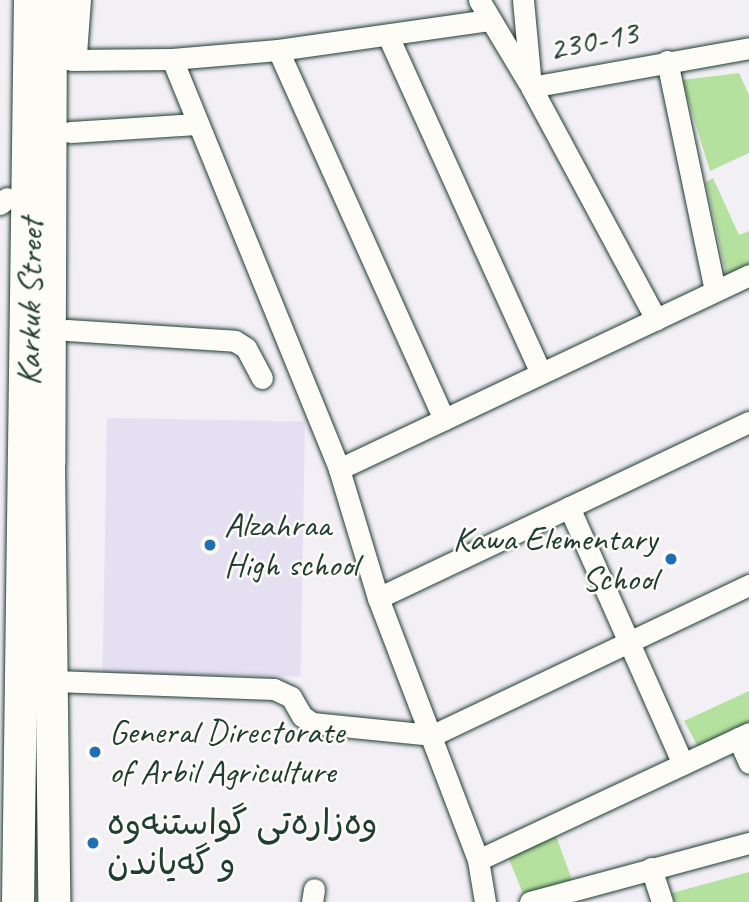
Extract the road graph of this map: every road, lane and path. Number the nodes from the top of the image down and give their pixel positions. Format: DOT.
graph roads {
  1 [pos="51,0"];
  2 [pos="479,0"];
  3 [pos="523,0"];
  4 [pos="13,1"];
  5 [pos="75,9"];
  6 [pos="489,20"];
  7 [pos="388,36"];
  8 [pos="749,47"];
  9 [pos="278,50"];
  10 [pos="172,59"];
  11 [pos="71,60"];
  12 [pos="667,61"];
  13 [pos="531,87"];
  14 [pos="198,124"];
  15 [pos="70,132"];
  16 [pos="4,201"];
  17 [pos="749,275"];
  18 [pos="715,291"];
  19 [pos="656,319"];
  20 [pos="67,330"];
  21 [pos="541,373"];
  22 [pos="262,378"];
  23 [pos="444,419"];
  24 [pos="749,422"];
  25 [pos="339,469"];
  26 [pos="569,507"];
  27 [pos="749,585"];
  28 [pos="378,598"];
  29 [pos="20,599"];
  30 [pos="53,604"];
  31 [pos="628,640"];
  32 [pos="54,681"];
  33 [pos="433,735"];
  34 [pos="743,735"];
  35 [pos="749,763"];
  36 [pos="682,764"];
  37 [pos="749,843"];
  38 [pos="478,860"];
  39 [pos="651,868"];
  40 [pos="12,897"];
  41 [pos="54,902"];
  42 [pos="485,902"];
  43 [pos="530,902"];
  44 [pos="663,902"];
  1 -- 30 [label="highway, Karkuk Street"];
  2 -- 6 [label="street"];
  3 -- 13 [label="street"];
  4 -- 16 [label="highway, Karkuk Street"];
  4 -- 29 [label="highway, Karkuk Street"];
  5 -- 11 [label="highway, Karkuk Street"];
  6 -- 7 [label="street"];
  6 -- 13 [label="street"];
  7 -- 9 [label="street"];
  7 -- 21 [label="street"];
  8 -- 12 [label="street, 230-13"];
  9 -- 10 [label="street"];
  9 -- 23 [label="street"];
  10 -- 11 [label="street"];
  10 -- 14 [label="street"];
  11 -- 15 [label="highway, Karkuk Street"];
  12 -- 13 [label="street, 230-13"];
  12 -- 18 [label="street"];
  13 -- 19 [label="street"];
  14 -- 15 [label="street"];
  14 -- 25 [label="street"];
  15 -- 20 [label="highway, Karkuk Street"];
  16 -- 29 [label="highway, Karkuk Street"];
  17 -- 18 [label="street"];
  18 -- 19 [label="street"];
  19 -- 21 [label="street"];
  20 -- 22 [label="street"];
  20 -- 30 [label="highway, Karkuk Street"];
  21 -- 23 [label="street"];
  23 -- 25 [label="street"];
  24 -- 26 [label="street"];
  25 -- 28 [label="street"];
  26 -- 28 [label="street"];
  26 -- 31 [label="street"];
  27 -- 31 [label="street"];
  28 -- 33 [label="street"];
  29 -- 40 [label="highway, Karkuk Street"];
  30 -- 32 [label="highway, Karkuk Street"];
  31 -- 33 [label="street"];
  31 -- 36 [label="street"];
  32 -- 33 [label="street"];
  32 -- 41 [label="highway, Karkuk Street"];
  33 -- 38 [label="street"];
  34 -- 35 [label="street"];
  34 -- 36 [label="street"];
  36 -- 38 [label="street"];
  37 -- 39 [label="street"];
  38 -- 42 [label="street"];
  39 -- 43 [label="street"];
  39 -- 44 [label="street"];
}
